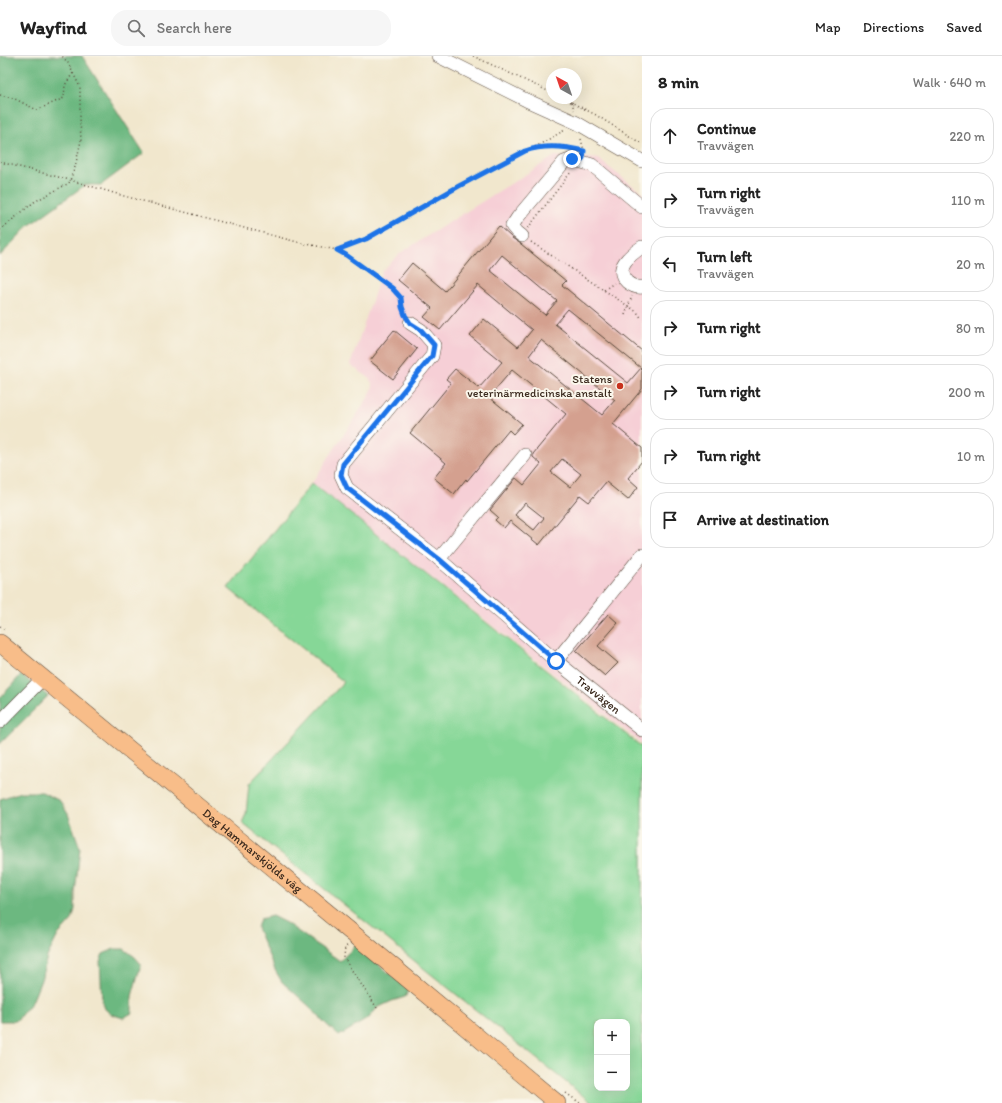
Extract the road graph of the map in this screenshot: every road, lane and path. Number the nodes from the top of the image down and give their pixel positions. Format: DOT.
graph roads {
  1 [pos="62,56"];
  2 [pos="438,56"];
  3 [pos="473,56"];
  4 [pos="73,73"];
  5 [pos="546,90"];
  6 [pos="0,95"];
  7 [pos="572,104"];
  8 [pos="576,104"];
  9 [pos="596,115"];
  10 [pos="577,123"];
  11 [pos="642,144"];
  12 [pos="534,148"];
  13 [pos="571,148"];
  14 [pos="579,155"];
  15 [pos="642,161"];
  16 [pos="0,162"];
  17 [pos="70,180"];
  18 [pos="642,207"];
  19 [pos="0,230"];
  20 [pos="522,236"];
  21 [pos="642,247"];
  22 [pos="337,250"];
  23 [pos="638,287"];
  24 [pos="628,306"];
  25 [pos="625,315"];
  26 [pos="642,319"];
  27 [pos="410,323"];
  28 [pos="525,455"];
  29 [pos="642,555"];
  30 [pos="439,559"];
  31 [pos="0,643"];
  32 [pos="556,661"];
  33 [pos="43,678"];
  34 [pos="0,722"];
  35 [pos="642,730"];
  36 [pos="356,936"];
  37 [pos="377,1008"];
  38 [pos="504,1059"];
  39 [pos="557,1103"];
  40 [pos="570,1103"];
  1 -- 4 [label="path"];
  2 -- 10 [label="street"];
  3 -- 5 [label="path"];
  4 -- 6 [label="path"];
  4 -- 17 [label="path"];
  7 -- 10 [label="path"];
  8 -- 9 [label="path"];
  9 -- 10 [label="path"];
  9 -- 11 [label="path"];
  10 -- 12 [label="path"];
  10 -- 14 [label="path"];
  10 -- 15 [label="street"];
  12 -- 13 [label="path"];
  12 -- 22 [label="path"];
  14 -- 18 [label="street"];
  14 -- 20 [label="path"];
  14 -- 20 [label="street"];
  16 -- 17 [label="path"];
  17 -- 19 [label="path"];
  17 -- 22 [label="path"];
  20 -- 24 [label="path"];
  21 -- 23 [label="street"];
  22 -- 27 [label="path"];
  23 -- 24 [label="path"];
  24 -- 25 [label="path"];
  24 -- 26 [label="path"];
  27 -- 30 [label="street, Travvägen"];
  28 -- 30 [label="street"];
  29 -- 32 [label="street"];
  30 -- 32 [label="street, Travvägen"];
  31 -- 33 [label="main road, Dag Hammarskjölds väg"];
  32 -- 35 [label="street, Travvägen"];
  33 -- 34 [label="street"];
  33 -- 36 [label="main road, Dag Hammarskjölds väg"];
  36 -- 37 [label="path"];
  36 -- 38 [label="main road, Dag Hammarskjölds väg"];
  38 -- 39 [label="main road, Dag Hammarskjölds väg"];
  38 -- 40 [label="main road, Dag Hammarskjölds väg"];
}
